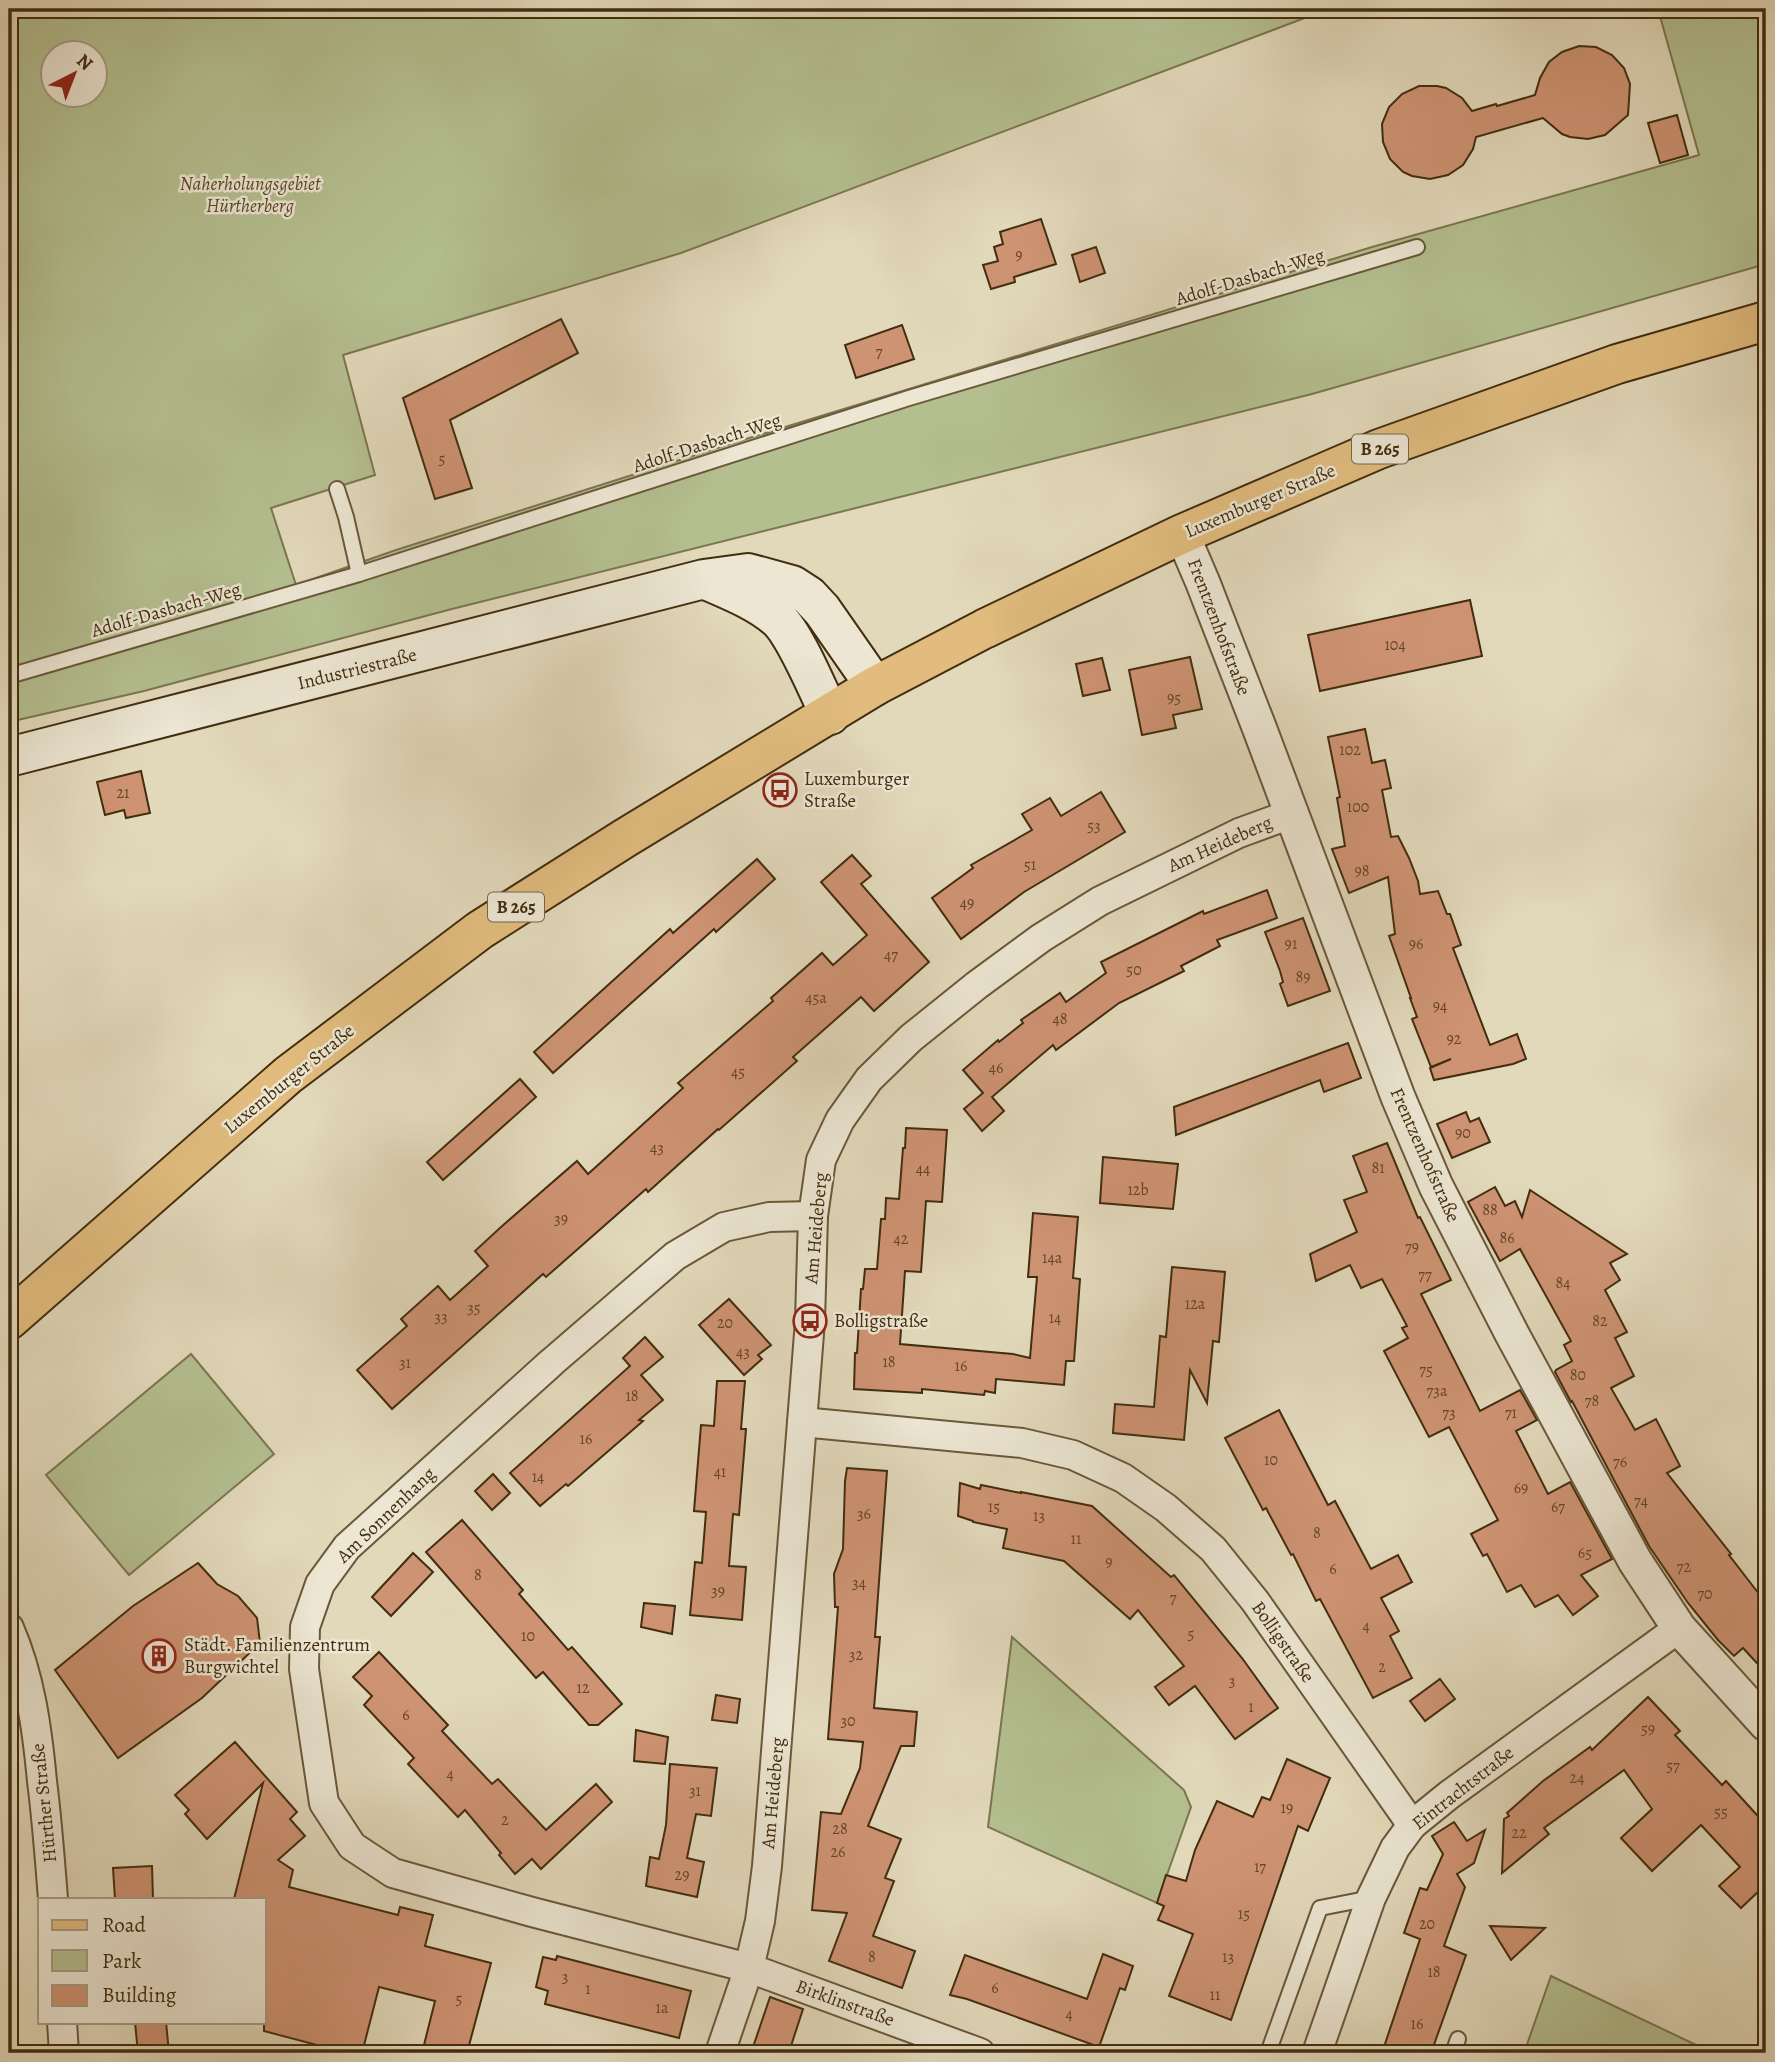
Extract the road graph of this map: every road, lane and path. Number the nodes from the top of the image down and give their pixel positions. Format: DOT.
graph roads {
  1 [pos="1417,247"];
  2 [pos="1766,321"];
  3 [pos="337,489"];
  4 [pos="1182,534"];
  5 [pos="359,574"];
  6 [pos="704,579"];
  7 [pos="9,676"];
  8 [pos="875,686"];
  9 [pos="830,715"];
  10 [pos="9,757"];
  11 [pos="1291,814"];
  12 [pos="813,1216"];
  13 [pos="9,1320"];
  14 [pos="802,1422"];
  15 [pos="9,1628"];
  16 [pos="1679,1628"];
  17 [pos="1766,1724"];
  18 [pos="1412,1825"];
  19 [pos="53,1898"];
  20 [pos="1371,1898"];
  21 [pos="749,1968"];
  22 [pos="62,2024"];
  23 [pos="1458,2039"];
  24 [pos="64,2053"];
  25 [pos="720,2053"];
  26 [pos="981,2053"];
  27 [pos="1268,2053"];
  28 [pos="1317,2053"];
  29 [pos="1452,2053"];
  1 -- 5 [label="lane, Adolf-Dasbach-Weg"];
  2 -- 4 [label="main road, Luxemburger Straße / B 265"];
  3 -- 5 [label="lane"];
  4 -- 8 [label="main road, Luxemburger Straße / B 265"];
  4 -- 11 [label="street, Frentzenhofstraße"];
  5 -- 7 [label="lane, Adolf-Dasbach-Weg"];
  6 -- 8 [label="main road, Industriestraße"];
  6 -- 9 [label="main road"];
  6 -- 10 [label="main road, Industriestraße"];
  8 -- 9 [label="main road, Luxemburger Straße / B 265"];
  9 -- 13 [label="main road, Luxemburger Straße / B 265"];
  11 -- 12 [label="street, Am Heideberg"];
  11 -- 16 [label="street, Frentzenhofstraße"];
  12 -- 14 [label="street, Am Heideberg"];
  12 -- 21 [label="street, Am Sonnenhang"];
  14 -- 18 [label="street, Bolligstraße"];
  14 -- 21 [label="street, Am Heideberg"];
  15 -- 19 [label="street, Hürther Straße"];
  16 -- 17 [label="street, Frentzenhofstraße"];
  16 -- 18 [label="street, Eintrachtstraße"];
  18 -- 20 [label="street, Eintrachtstraße"];
  20 -- 27 [label="lane"];
  20 -- 28 [label="street, Eintrachtstraße"];
  21 -- 25 [label="street, Am Heideberg"];
  21 -- 26 [label="street, Birklinstraße"];
  22 -- 24 [label="street"];
  23 -- 29 [label="lane"];
}
